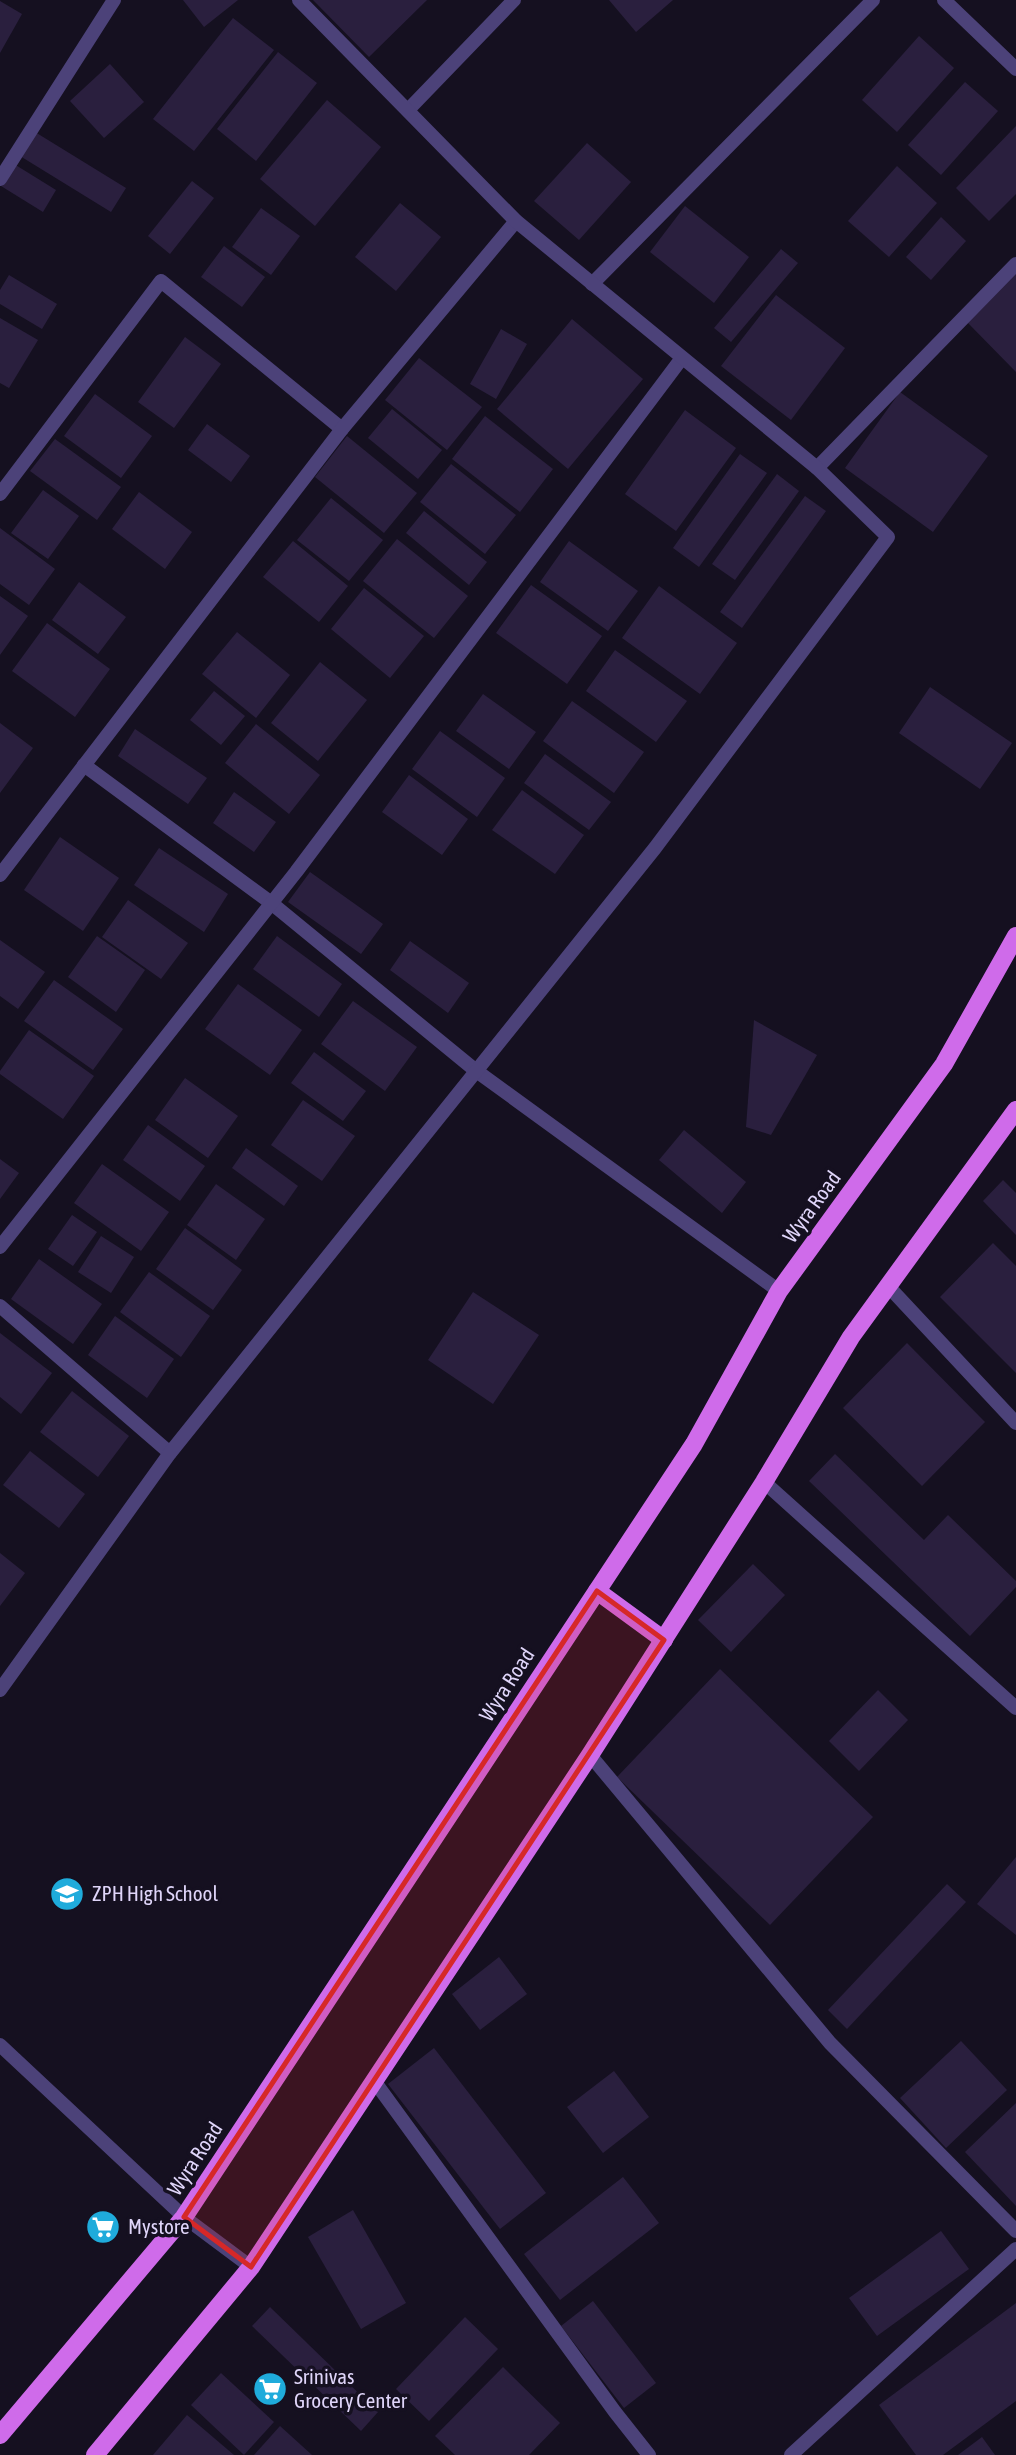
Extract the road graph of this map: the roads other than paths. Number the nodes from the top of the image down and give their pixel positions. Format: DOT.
graph roads {
  1 [pos="114,0"];
  2 [pos="299,0"];
  3 [pos="514,0"];
  4 [pos="873,0"];
  5 [pos="944,0"];
  6 [pos="1016,69"];
  7 [pos="408,110"];
  8 [pos="0,179"];
  9 [pos="516,221"];
  10 [pos="1016,264"];
  11 [pos="592,284"];
  12 [pos="682,358"];
  13 [pos="342,429"];
  14 [pos="817,468"];
  15 [pos="0,494"];
  16 [pos="84,765"];
  17 [pos="0,875"];
  18 [pos="270,902"];
  19 [pos="1016,936"];
  20 [pos="475,1070"];
  21 [pos="1016,1110"];
  22 [pos="0,1247"];
  23 [pos="888,1286"];
  24 [pos="779,1291"];
  25 [pos="0,1306"];
  26 [pos="1016,1423"];
  27 [pos="170,1453"];
  28 [pos="764,1482"];
  29 [pos="597,1591"];
  30 [pos="664,1640"];
  31 [pos="0,1690"];
  32 [pos="1016,1708"];
  33 [pos="590,1755"];
  34 [pos="0,2046"];
  35 [pos="375,2082"];
  36 [pos="184,2217"];
  37 [pos="1016,2231"];
  38 [pos="1016,2249"];
  39 [pos="251,2267"];
  40 [pos="0,2435"];
  41 [pos="94,2455"];
  42 [pos="649,2455"];
  43 [pos="791,2455"];
  1 -- 8 [label="street"];
  2 -- 7 [label="street"];
  3 -- 7 [label="street"];
  4 -- 11 [label="street"];
  5 -- 6 [label="street"];
  7 -- 9 [label="street"];
  9 -- 11 [label="street"];
  9 -- 13 [label="street"];
  10 -- 14 [label="street"];
  11 -- 12 [label="street"];
  12 -- 14 [label="street"];
  12 -- 18 [label="street"];
  13 -- 15 [label="street"];
  13 -- 16 [label="street"];
  14 -- 20 [label="street"];
  16 -- 17 [label="street"];
  16 -- 18 [label="street"];
  18 -- 20 [label="street"];
  18 -- 22 [label="street"];
  19 -- 24 [label="main road, Wyra Road"];
  20 -- 24 [label="street"];
  20 -- 27 [label="street"];
  21 -- 23 [label="main road"];
  23 -- 26 [label="street"];
  23 -- 28 [label="main road"];
  24 -- 29 [label="main road, Wyra Road"];
  25 -- 27 [label="street"];
  27 -- 31 [label="street"];
  28 -- 30 [label="main road"];
  28 -- 32 [label="street"];
  29 -- 30 [label="main road"];
  29 -- 36 [label="main road, Wyra Road"];
  30 -- 33 [label="main road"];
  33 -- 35 [label="main road"];
  33 -- 37 [label="street"];
  34 -- 36 [label="street"];
  35 -- 39 [label="main road"];
  35 -- 42 [label="street"];
  36 -- 39 [label="street"];
  36 -- 40 [label="main road, Wyra Road"];
  38 -- 43 [label="street"];
  39 -- 41 [label="main road"];
}
